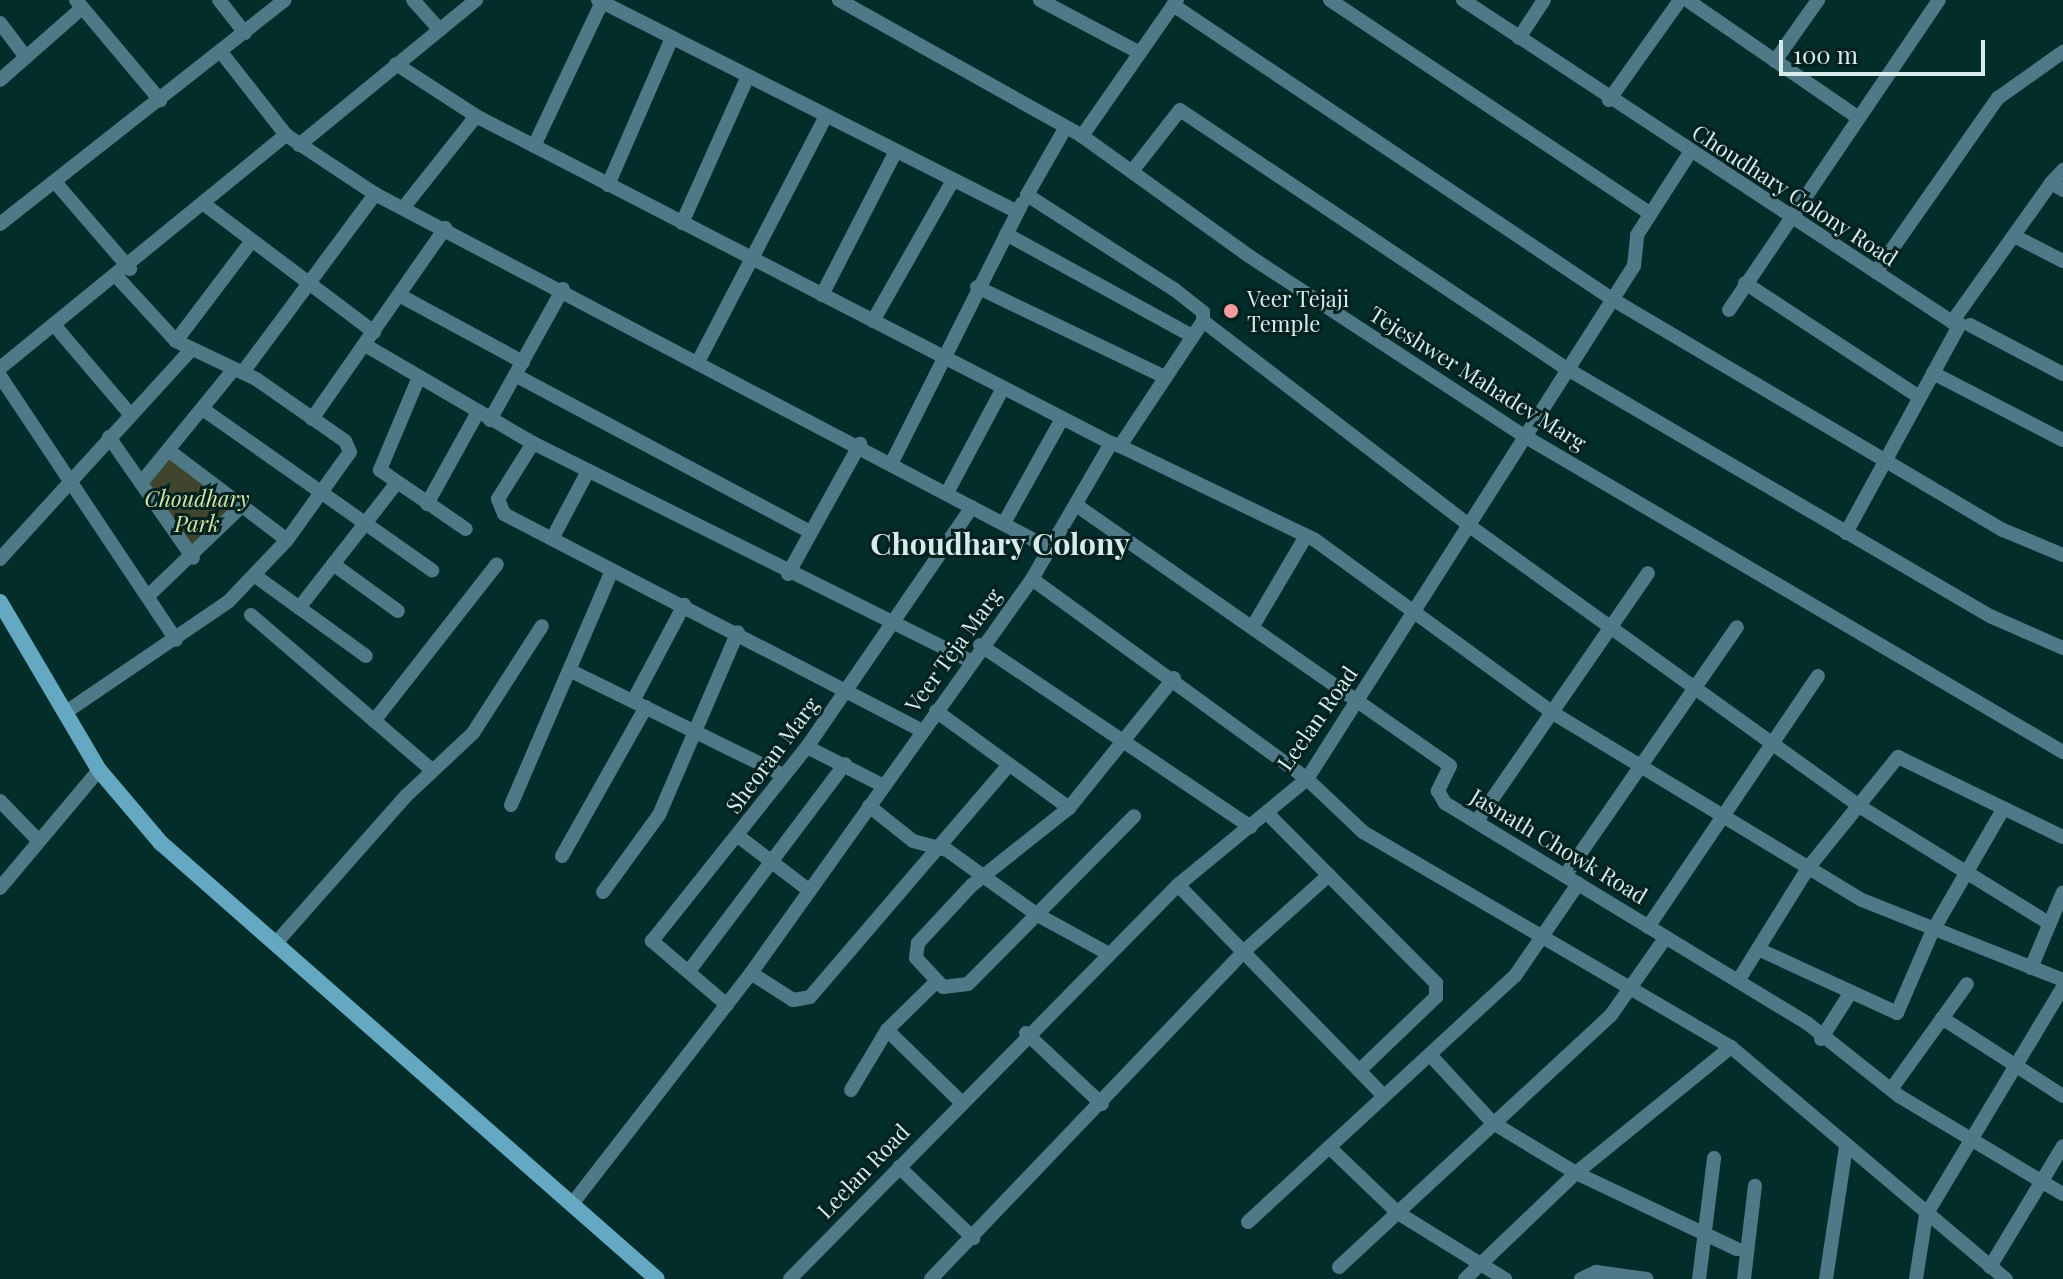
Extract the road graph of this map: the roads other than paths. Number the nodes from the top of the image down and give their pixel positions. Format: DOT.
graph roads {
  1 [pos="219,0"];
  2 [pos="285,0"];
  3 [pos="413,0"];
  4 [pos="476,0"];
  5 [pos="839,0"];
  6 [pos="1040,0"];
  7 [pos="1330,0"];
  8 [pos="1463,0"];
  9 [pos="1544,0"];
  10 [pos="1680,0"];
  11 [pos="1687,0"];
  12 [pos="1818,0"];
  13 [pos="1939,0"];
  14 [pos="600,1"];
  15 [pos="1175,2"];
  16 [pos="79,4"];
  17 [pos="1482,5"];
  18 [pos="0,23"];
  19 [pos="440,30"];
  20 [pos="245,33"];
  21 [pos="672,38"];
  22 [pos="1519,38"];
  23 [pos="221,52"];
  24 [pos="2063,52"];
  25 [pos="1140,53"];
  26 [pos="26,57"];
  27 [pos="1775,61"];
  28 [pos="396,64"];
  29 [pos="748,76"];
  30 [pos="0,80"];
  31 [pos="160,100"];
  32 [pos="1609,100"];
  33 [pos="476,116"];
  34 [pos="826,116"];
  35 [pos="1856,116"];
  36 [pos="1066,127"];
  37 [pos="286,135"];
  38 [pos="1082,136"];
  39 [pos="299,145"];
  40 [pos="534,146"];
  41 [pos="896,151"];
  42 [pos="1689,154"];
  43 [pos="1133,170"];
  44 [pos="2063,170"];
  45 [pos="953,180"];
  46 [pos="55,182"];
  47 [pos="608,185"];
  48 [pos="2057,187"];
  49 [pos="375,194"];
  50 [pos="1027,195"];
  51 [pos="204,204"];
  52 [pos="404,207"];
  53 [pos="1017,212"];
  54 [pos="1649,213"];
  55 [pos="1788,218"];
  56 [pos="682,223"];
  57 [pos="0,224"];
  58 [pos="445,228"];
  59 [pos="1006,234"];
  60 [pos="2018,238"];
  61 [pos="251,242"];
  62 [pos="754,260"];
  63 [pos="2063,261"];
  64 [pos="130,269"];
  65 [pos="1876,272"];
  66 [pos="118,278"];
  67 [pos="1745,283"];
  68 [pos="310,285"];
  69 [pos="977,287"];
  70 [pos="563,289"];
  71 [pos="399,295"];
  72 [pos="822,295"];
  73 [pos="1612,299"];
  74 [pos="1729,310"];
  75 [pos="873,321"];
  76 [pos="1203,321"];
  77 [pos="55,326"];
  78 [pos="1192,336"];
  79 [pos="370,338"];
  80 [pos="176,341"];
  81 [pos="191,350"];
  82 [pos="941,356"];
  83 [pos="699,360"];
  84 [pos="523,362"];
  85 [pos="0,368"];
  86 [pos="238,370"];
  87 [pos="1569,370"];
  88 [pos="1933,373"];
  89 [pos="2063,374"];
  90 [pos="515,375"];
  91 [pos="0,376"];
  92 [pos="1163,376"];
  93 [pos="419,377"];
  94 [pos="1003,388"];
  95 [pos="1919,397"];
  96 [pos="204,410"];
  97 [pos="129,413"];
  98 [pos="484,416"];
  99 [pos="312,419"];
  100 [pos="1062,419"];
  101 [pos="109,437"];
  102 [pos="1527,438"];
  103 [pos="2063,440"];
  104 [pos="533,443"];
  105 [pos="860,444"];
  106 [pos="1115,444"];
  107 [pos="172,453"];
  108 [pos="1886,459"];
  109 [pos="891,464"];
  110 [pos="588,471"];
  111 [pos="75,480"];
  112 [pos="141,483"];
  113 [pos="396,484"];
  114 [pos="947,493"];
  115 [pos="320,495"];
  116 [pos="427,504"];
  117 [pos="242,506"];
  118 [pos="972,507"];
  119 [pos="1079,507"];
  120 [pos="1004,523"];
  121 [pos="364,524"];
  122 [pos="1471,527"];
  123 [pos="466,529"];
  124 [pos="809,531"];
  125 [pos="1846,533"];
  126 [pos="1306,536"];
  127 [pos="552,539"];
  128 [pos="287,540"];
  129 [pos="1051,549"];
  130 [pos="2063,555"];
  131 [pos="193,558"];
  132 [pos="0,559"];
  133 [pos="333,564"];
  134 [pos="497,564"];
  135 [pos="432,570"];
  136 [pos="612,571"];
  137 [pos="1648,573"];
  138 [pos="788,574"];
  139 [pos="254,575"];
  140 [pos="1032,579"];
  141 [pos="148,596"];
  142 [pos="684,605"];
  143 [pos="299,608"];
  144 [pos="2,611"];
  145 [pos="398,611"];
  146 [pos="1417,612"];
  147 [pos="251,615"];
  148 [pos="890,621"];
  149 [pos="1613,625"];
  150 [pos="542,626"];
  151 [pos="1253,626"];
  152 [pos="1737,627"];
  153 [pos="738,632"];
  154 [pos="176,640"];
  155 [pos="980,645"];
  156 [pos="2063,648"];
  157 [pos="366,656"];
  158 [pos="968,660"];
  159 [pos="573,672"];
  160 [pos="1818,676"];
  161 [pos="1174,678"];
  162 [pos="1696,685"];
  163 [pos="846,692"];
  164 [pos="1356,699"];
  165 [pos="639,704"];
  166 [pos="936,711"];
  167 [pos="66,712"];
  168 [pos="1553,713"];
  169 [pos="374,721"];
  170 [pos="695,730"];
  171 [pos="922,731"];
  172 [pos="1122,739"];
  173 [pos="1776,744"];
  174 [pos="807,747"];
  175 [pos="2063,752"];
  176 [pos="845,764"];
  177 [pos="1009,765"];
  178 [pos="1637,766"];
  179 [pos="99,770"];
  180 [pos="432,770"];
  181 [pos="783,775"];
  182 [pos="1307,779"];
  183 [pos="882,785"];
  184 [pos="0,801"];
  185 [pos="511,805"];
  186 [pos="869,806"];
  187 [pos="1859,806"];
  188 [pos="1069,808"];
  189 [pos="2004,808"];
  190 [pos="1267,813"];
  191 [pos="1134,816"];
  192 [pos="1723,818"];
  193 [pos="1477,821"];
  194 [pos="1251,827"];
  195 [pos="738,836"];
  196 [pos="2063,837"];
  197 [pos="36,838"];
  198 [pos="937,847"];
  199 [pos="562,856"];
  200 [pos="774,866"];
  201 [pos="1808,868"];
  202 [pos="1329,875"];
  203 [pos="982,877"];
  204 [pos="1966,877"];
  205 [pos="1572,879"];
  206 [pos="1178,885"];
  207 [pos="0,888"];
  208 [pos="806,888"];
  209 [pos="603,892"];
  210 [pos="2063,892"];
  211 [pos="1036,914"];
  212 [pos="2054,919"];
  213 [pos="1648,927"];
  214 [pos="1932,932"];
  215 [pos="1666,937"];
  216 [pos="1540,939"];
  217 [pos="275,944"];
  218 [pos="1758,949"];
  219 [pos="1242,953"];
  220 [pos="1109,954"];
  221 [pos="2031,968"];
  222 [pos="689,971"];
  223 [pos="751,973"];
  224 [pos="2063,980"];
  225 [pos="937,981"];
  226 [pos="1738,981"];
  227 [pos="1967,984"];
  228 [pos="2063,987"];
  229 [pos="1631,989"];
  230 [pos="1849,995"];
  231 [pos="727,1005"];
  232 [pos="1942,1018"];
  233 [pos="887,1030"];
  234 [pos="1026,1033"];
  235 [pos="1821,1039"];
  236 [pos="1731,1047"];
  237 [pos="1433,1058"];
  238 [pos="2014,1066"];
  239 [pos="1362,1068"];
  240 [pos="1892,1088"];
  241 [pos="851,1090"];
  242 [pos="1384,1096"];
  243 [pos="2063,1096"];
  244 [pos="960,1101"];
  245 [pos="1102,1104"];
  246 [pos="1493,1123"];
  247 [pos="1969,1139"];
  248 [pos="1846,1146"];
  249 [pos="2063,1146"];
  250 [pos="1329,1147"];
  251 [pos="1714,1158"];
  252 [pos="899,1167"];
  253 [pos="1576,1173"];
  254 [pos="2043,1180"];
  255 [pos="1755,1186"];
  256 [pos="2063,1194"];
  257 [pos="572,1204"];
  258 [pos="1398,1213"];
  259 [pos="1926,1215"];
  260 [pos="1248,1222"];
  261 [pos="1708,1234"];
  262 [pos="973,1238"];
  263 [pos="1737,1249"];
  264 [pos="1481,1264"];
  265 [pos="1339,1267"];
  266 [pos="1990,1267"];
  267 [pos="657,1279"];
  268 [pos="790,1279"];
  269 [pos="931,1279"];
  270 [pos="1465,1279"];
  271 [pos="1505,1279"];
  272 [pos="1581,1279"];
  273 [pos="1647,1279"];
  274 [pos="1699,1279"];
  275 [pos="1744,1279"];
  276 [pos="1826,1279"];
  277 [pos="1916,1279"];
  278 [pos="2006,1279"];
  1 -- 20 [label="street"];
  2 -- 20 [label="street"];
  3 -- 19 [label="street"];
  4 -- 19 [label="street"];
  5 -- 36 [label="street, Tejeshwer Mahadev Marg"];
  6 -- 25 [label="street"];
  7 -- 54 [label="street"];
  8 -- 17 [label="street, Choudhary Colony Road"];
  9 -- 22 [label="street"];
  10 -- 32 [label="street"];
  11 -- 27 [label="street"];
  12 -- 27 [label="street"];
  13 -- 35 [label="street"];
  14 -- 21 [label="street"];
  14 -- 40 [label="street"];
  15 -- 25 [label="street"];
  15 -- 73 [label="street"];
  16 -- 26 [label="street"];
  16 -- 31 [label="street"];
  17 -- 22 [label="street, Choudhary Colony Road"];
  18 -- 26 [label="street"];
  19 -- 28 [label="street"];
  20 -- 23 [label="street"];
  21 -- 29 [label="street"];
  21 -- 47 [label="street"];
  22 -- 32 [label="street, Choudhary Colony Road"];
  23 -- 31 [label="street"];
  23 -- 37 [label="street"];
  24 -- 65 [label="street"];
  25 -- 38 [label="street"];
  26 -- 30 [label="street"];
  27 -- 35 [label="street"];
  28 -- 33 [label="street"];
  28 -- 39 [label="street"];
  29 -- 34 [label="street"];
  29 -- 56 [label="street"];
  31 -- 46 [label="street"];
  32 -- 42 [label="street, Choudhary Colony Road"];
  33 -- 40 [label="street"];
  33 -- 52 [label="street"];
  34 -- 41 [label="street"];
  34 -- 62 [label="street"];
  35 -- 55 [label="street"];
  36 -- 38 [label="street, Tejeshwer Mahadev Marg"];
  36 -- 50 [label="street"];
  37 -- 39 [label="street"];
  37 -- 51 [label="street"];
  38 -- 43 [label="street, Tejeshwer Mahadev Marg"];
  39 -- 49 [label="street"];
  40 -- 47 [label="street"];
  41 -- 45 [label="street"];
  41 -- 72 [label="street"];
  42 -- 54 [label="street, Leelan Road"];
  42 -- 55 [label="street, Choudhary Colony Road"];
  43 -- 87 [label="street"];
  43 -- 102 [label="street, Tejeshwer Mahadev Marg"];
  44 -- 48 [label="street"];
  45 -- 53 [label="street"];
  45 -- 75 [label="street"];
  46 -- 57 [label="street"];
  46 -- 64 [label="street"];
  47 -- 56 [label="street"];
  48 -- 65 [label="street, Choudhary Colony Road"];
  49 -- 52 [label="street"];
  49 -- 68 [label="street"];
  50 -- 53 [label="street"];
  50 -- 76 [label="street"];
  51 -- 61 [label="street"];
  51 -- 64 [label="street"];
  52 -- 58 [label="street"];
  53 -- 59 [label="street"];
  54 -- 73 [label="street, Leelan Road"];
  55 -- 65 [label="street, Choudhary Colony Road"];
  55 -- 67 [label="street"];
  56 -- 62 [label="street"];
  58 -- 70 [label="street"];
  58 -- 71 [label="street"];
  59 -- 69 [label="street"];
  59 -- 78 [label="street"];
  60 -- 63 [label="street"];
  61 -- 68 [label="street"];
  61 -- 80 [label="street"];
  62 -- 72 [label="street"];
  62 -- 83 [label="street"];
  64 -- 66 [label="street"];
  66 -- 77 [label="street"];
  66 -- 80 [label="street"];
  67 -- 74 [label="street"];
  67 -- 95 [label="street"];
  68 -- 79 [label="street"];
  68 -- 86 [label="street"];
  69 -- 82 [label="street"];
  69 -- 92 [label="street"];
  70 -- 83 [label="street"];
  70 -- 84 [label="street"];
  71 -- 79 [label="street"];
  71 -- 84 [label="street"];
  72 -- 75 [label="street"];
  73 -- 87 [label="street, Leelan Road"];
  73 -- 108 [label="street"];
  75 -- 82 [label="street"];
  76 -- 78 [label="street, Veer Teja Marg"];
  76 -- 122 [label="street"];
  77 -- 85 [label="street"];
  77 -- 97 [label="street"];
  78 -- 92 [label="street, Veer Teja Marg"];
  79 -- 93 [label="street"];
  79 -- 99 [label="street"];
  80 -- 81 [label="street"];
  81 -- 86 [label="street"];
  81 -- 97 [label="street"];
  82 -- 94 [label="street"];
  82 -- 109 [label="street"];
  83 -- 105 [label="street"];
  84 -- 90 [label="street"];
  86 -- 96 [label="street"];
  86 -- 99 [label="street"];
  87 -- 102 [label="street, Leelan Road"];
  87 -- 125 [label="street"];
  88 -- 89 [label="street"];
  88 -- 95 [label="street"];
  88 -- 103 [label="street"];
  90 -- 98 [label="street"];
  90 -- 124 [label="street"];
  91 -- 111 [label="street"];
  92 -- 106 [label="street, Veer Teja Marg"];
  93 -- 98 [label="street"];
  93 -- 113 [label="street"];
  94 -- 100 [label="street"];
  94 -- 114 [label="street"];
  95 -- 108 [label="street"];
  96 -- 107 [label="street"];
  96 -- 115 [label="street"];
  97 -- 101 [label="street"];
  98 -- 104 [label="street"];
  98 -- 116 [label="street"];
  99 -- 115 [label="street"];
  100 -- 106 [label="street"];
  100 -- 120 [label="street"];
  101 -- 111 [label="street"];
  101 -- 112 [label="street"];
  102 -- 122 [label="street, Leelan Road"];
  102 -- 175 [label="street, Tejeshwer Mahadev Marg"];
  104 -- 110 [label="street"];
  104 -- 127 [label="street"];
  105 -- 109 [label="street"];
  105 -- 124 [label="street"];
  106 -- 119 [label="street, Veer Teja Marg"];
  106 -- 126 [label="street"];
  107 -- 112 [label="street"];
  107 -- 117 [label="street"];
  108 -- 125 [label="street"];
  108 -- 130 [label="street"];
  109 -- 114 [label="street"];
  110 -- 127 [label="street"];
  110 -- 138 [label="street"];
  111 -- 132 [label="street"];
  111 -- 141 [label="street"];
  112 -- 131 [label="street"];
  113 -- 116 [label="street"];
  113 -- 121 [label="street"];
  114 -- 118 [label="street"];
  115 -- 121 [label="street"];
  115 -- 128 [label="street"];
  116 -- 123 [label="street"];
  117 -- 128 [label="street"];
  117 -- 131 [label="street"];
  118 -- 120 [label="street"];
  118 -- 148 [label="street, Sheoran Marg"];
  119 -- 129 [label="street, Veer Teja Marg"];
  119 -- 151 [label="street, Jasnath Chowk Road"];
  120 -- 129 [label="street"];
  121 -- 133 [label="street"];
  121 -- 135 [label="street"];
  122 -- 146 [label="street, Leelan Road"];
  122 -- 149 [label="street"];
  124 -- 138 [label="street"];
  125 -- 156 [label="street"];
  126 -- 146 [label="street"];
  126 -- 151 [label="street"];
  127 -- 136 [label="street"];
  128 -- 139 [label="street"];
  129 -- 140 [label="street, Veer Teja Marg"];
  131 -- 141 [label="street"];
  133 -- 143 [label="street"];
  133 -- 145 [label="street"];
  134 -- 169 [label="street"];
  136 -- 142 [label="street"];
  136 -- 159 [label="street"];
  137 -- 149 [label="street"];
  138 -- 148 [label="street"];
  139 -- 143 [label="street"];
  139 -- 154 [label="street"];
  140 -- 155 [label="street, Veer Teja Marg"];
  140 -- 161 [label="street"];
  141 -- 154 [label="street"];
  142 -- 153 [label="street"];
  142 -- 165 [label="street"];
  143 -- 157 [label="street"];
  144 -- 167 [label="main road"];
  146 -- 164 [label="street, Leelan Road"];
  146 -- 168 [label="street"];
  147 -- 169 [label="street"];
  148 -- 158 [label="street"];
  148 -- 163 [label="street, Sheoran Marg"];
  149 -- 162 [label="street"];
  149 -- 168 [label="street"];
  150 -- 180 [label="street"];
  151 -- 164 [label="street, Jasnath Chowk Road"];
  152 -- 162 [label="street"];
  153 -- 163 [label="street"];
  153 -- 170 [label="street"];
  154 -- 167 [label="street"];
  155 -- 158 [label="street, Veer Teja Marg"];
  155 -- 172 [label="street"];
  158 -- 166 [label="street, Veer Teja Marg"];
  159 -- 165 [label="street"];
  159 -- 185 [label="street"];
  160 -- 173 [label="street"];
  161 -- 172 [label="street"];
  161 -- 182 [label="street"];
  162 -- 173 [label="street"];
  162 -- 178 [label="street"];
  163 -- 171 [label="street"];
  163 -- 174 [label="street, Sheoran Marg"];
  164 -- 182 [label="street, Leelan Road"];
  164 -- 193 [label="street, Jasnath Chowk Road"];
  165 -- 170 [label="street"];
  165 -- 199 [label="street"];
  166 -- 171 [label="street, Veer Teja Marg"];
  166 -- 177 [label="street"];
  167 -- 179 [label="main road"];
  168 -- 178 [label="street"];
  168 -- 193 [label="street"];
  169 -- 180 [label="street"];
  170 -- 181 [label="street"];
  170 -- 209 [label="street"];
  171 -- 183 [label="street, Veer Teja Marg"];
  172 -- 188 [label="street"];
  172 -- 194 [label="street"];
  173 -- 187 [label="street"];
  173 -- 192 [label="street"];
  174 -- 176 [label="street"];
  174 -- 181 [label="street, Sheoran Marg"];
  176 -- 183 [label="street"];
  176 -- 200 [label="street"];
  177 -- 188 [label="street"];
  177 -- 198 [label="street"];
  178 -- 192 [label="street"];
  178 -- 205 [label="street"];
  179 -- 197 [label="street"];
  179 -- 217 [label="main road"];
  180 -- 217 [label="street"];
  181 -- 195 [label="street, Sheoran Marg"];
  182 -- 190 [label="street, Leelan Road"];
  182 -- 216 [label="street"];
  183 -- 186 [label="street, Veer Teja Marg"];
  184 -- 197 [label="street"];
  186 -- 198 [label="street"];
  186 -- 208 [label="street, Veer Teja Marg"];
  187 -- 189 [label="street"];
  187 -- 201 [label="street"];
  187 -- 204 [label="street"];
  188 -- 203 [label="street"];
  189 -- 196 [label="street"];
  189 -- 204 [label="street"];
  190 -- 194 [label="street, Leelan Road"];
  190 -- 202 [label="street"];
  191 -- 211 [label="street"];
  192 -- 201 [label="street"];
  192 -- 213 [label="street"];
  193 -- 205 [label="street, Jasnath Chowk Road"];
  194 -- 206 [label="street, Leelan Road"];
  195 -- 200 [label="street"];
  195 -- 222 [label="street, Sheoran Marg"];
  197 -- 207 [label="street"];
  198 -- 203 [label="street"];
  198 -- 223 [label="street"];
  200 -- 208 [label="street"];
  200 -- 222 [label="street"];
  201 -- 214 [label="street"];
  201 -- 218 [label="street"];
  202 -- 219 [label="street"];
  202 -- 239 [label="street"];
  203 -- 211 [label="street"];
  203 -- 225 [label="street"];
  204 -- 212 [label="street"];
  204 -- 214 [label="street"];
  205 -- 213 [label="street, Jasnath Chowk Road"];
  205 -- 216 [label="street"];
  206 -- 219 [label="street"];
  206 -- 220 [label="street, Leelan Road"];
  208 -- 223 [label="street, Veer Teja Marg"];
  210 -- 212 [label="street"];
  211 -- 220 [label="street"];
  211 -- 225 [label="street"];
  212 -- 221 [label="street"];
  213 -- 215 [label="street, Jasnath Chowk Road"];
  214 -- 221 [label="street"];
  214 -- 230 [label="street"];
  215 -- 226 [label="street, Jasnath Chowk Road"];
  215 -- 229 [label="street"];
  216 -- 229 [label="street"];
  216 -- 237 [label="street"];
  217 -- 257 [label="main road"];
  218 -- 226 [label="street"];
  218 -- 230 [label="street"];
  219 -- 239 [label="street"];
  219 -- 245 [label="street"];
  220 -- 234 [label="street, Leelan Road"];
  221 -- 224 [label="street"];
  222 -- 231 [label="street, Sheoran Marg"];
  223 -- 231 [label="street, Veer Teja Marg"];
  225 -- 233 [label="street"];
  226 -- 235 [label="street, Jasnath Chowk Road"];
  227 -- 232 [label="street"];
  228 -- 238 [label="street"];
  229 -- 236 [label="street"];
  229 -- 246 [label="street"];
  230 -- 235 [label="street"];
  231 -- 257 [label="street, Veer Teja Marg"];
  232 -- 238 [label="street"];
  232 -- 240 [label="street"];
  233 -- 241 [label="street"];
  233 -- 244 [label="street"];
  234 -- 244 [label="street, Leelan Road"];
  234 -- 245 [label="street"];
  235 -- 240 [label="street, Jasnath Chowk Road"];
  236 -- 248 [label="street"];
  236 -- 253 [label="street"];
  237 -- 242 [label="street"];
  237 -- 246 [label="street"];
  238 -- 243 [label="street"];
  238 -- 247 [label="street"];
  239 -- 242 [label="street"];
  240 -- 247 [label="street, Jasnath Chowk Road"];
  242 -- 250 [label="street"];
  244 -- 252 [label="street, Leelan Road"];
  245 -- 262 [label="street"];
  246 -- 253 [label="street"];
  246 -- 258 [label="street"];
  247 -- 254 [label="street, Jasnath Chowk Road"];
  247 -- 259 [label="street"];
  248 -- 259 [label="street"];
  248 -- 276 [label="street"];
  249 -- 254 [label="street"];
  250 -- 258 [label="street"];
  250 -- 260 [label="street"];
  251 -- 261 [label="street"];
  252 -- 262 [label="street"];
  252 -- 268 [label="street, Leelan Road"];
  253 -- 261 [label="street"];
  253 -- 264 [label="street"];
  254 -- 256 [label="street, Jasnath Chowk Road"];
  254 -- 266 [label="street"];
  255 -- 275 [label="street"];
  257 -- 267 [label="main road"];
  258 -- 264 [label="street"];
  258 -- 265 [label="street"];
  259 -- 266 [label="street"];
  259 -- 277 [label="street"];
  261 -- 263 [label="street"];
  261 -- 274 [label="street"];
  262 -- 269 [label="street"];
  264 -- 270 [label="street"];
  264 -- 271 [label="street"];
  266 -- 278 [label="street"];
  272 -- 273 [label="street"];
}
